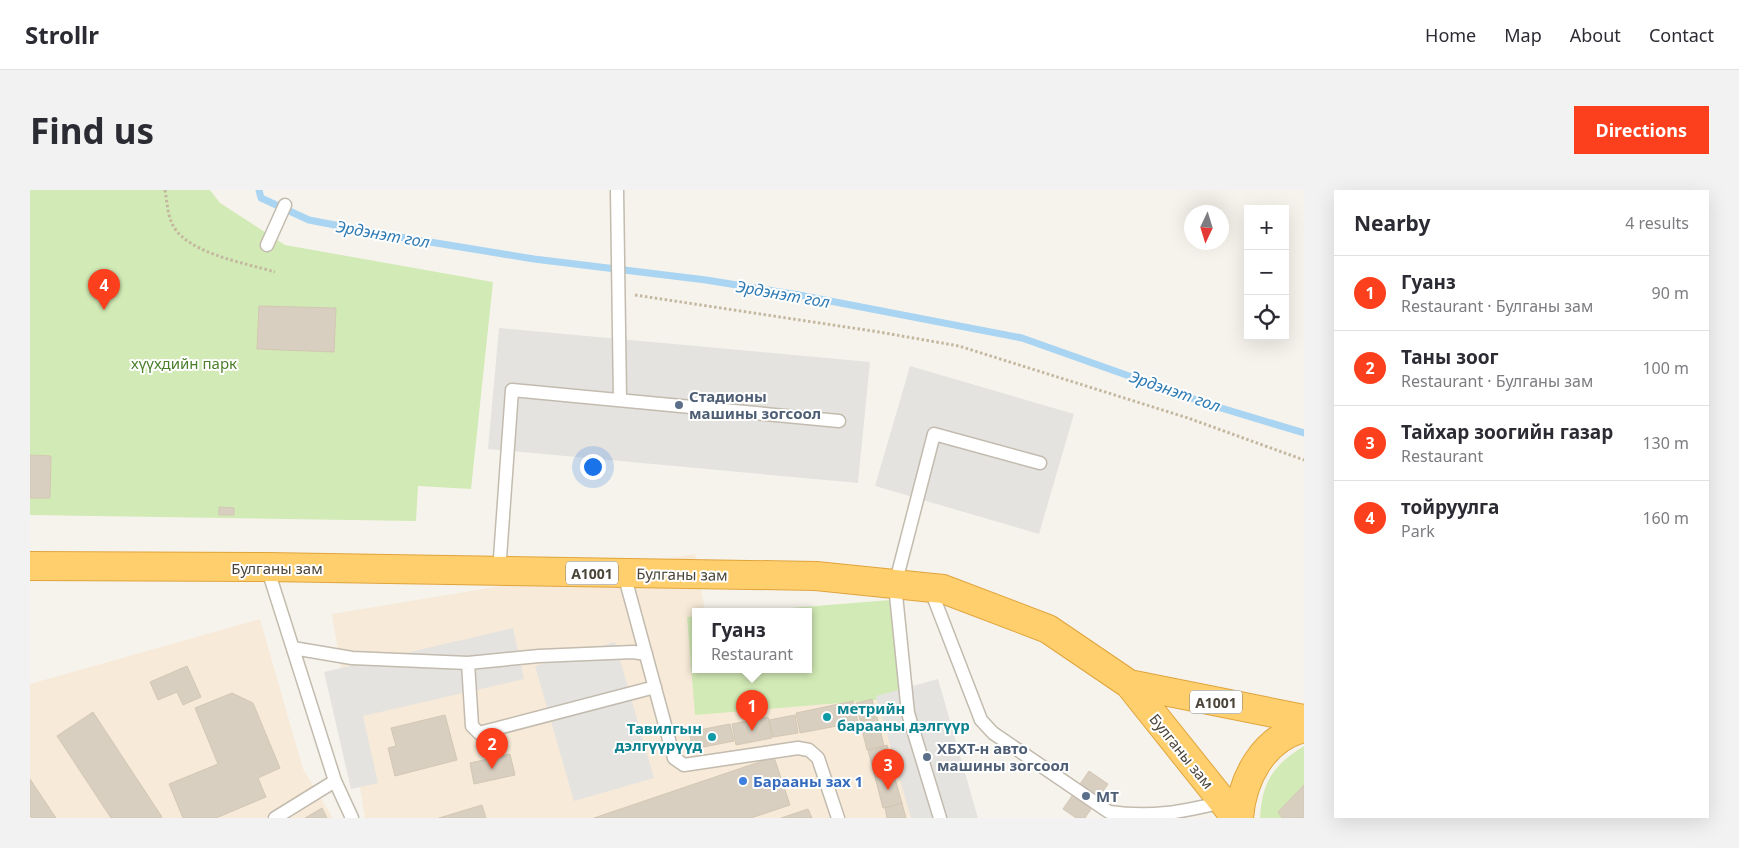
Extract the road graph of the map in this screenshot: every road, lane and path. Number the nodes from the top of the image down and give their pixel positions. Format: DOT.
graph roads {
  1 [pos="165,190"];
  2 [pos="617,190"];
  3 [pos="285,205"];
  4 [pos="267,245"];
  5 [pos="275,272"];
  6 [pos="620,293"];
  7 [pos="620,400"];
  8 [pos="839,421"];
  9 [pos="1304,460"];
  10 [pos="1040,463"];
  11 [pos="30,566"];
  12 [pos="267,567"];
  13 [pos="499,572"];
  14 [pos="624,574"];
  15 [pos="895,584"];
  16 [pos="930,588"];
  17 [pos="293,648"];
  18 [pos="646,654"];
  19 [pos="468,663"];
  20 [pos="1129,684"];
  21 [pos="655,687"];
  22 [pos="1304,719"];
  23 [pos="1304,728"];
  24 [pos="335,781"];
  25 [pos="1233,813"];
  26 [pos="275,818"];
  27 [pos="352,818"];
  28 [pos="838,818"];
  29 [pos="940,818"];
  1 -- 5 [label="path"];
  2 -- 6 [label="lane"];
  3 -- 4 [label="lane"];
  6 -- 7 [label="lane"];
  6 -- 9 [label="path"];
  7 -- 8 [label="lane"];
  7 -- 13 [label="lane"];
  10 -- 15 [label="lane"];
  11 -- 12 [label="highway, Булганы зам / A1001"];
  12 -- 13 [label="highway, Булганы зам / A1001"];
  12 -- 17 [label="lane"];
  13 -- 14 [label="highway, Булганы зам / A1001"];
  14 -- 15 [label="highway, Булганы зам / A1001"];
  14 -- 18 [label="lane"];
  15 -- 16 [label="highway, Булганы зам / A1001"];
  15 -- 29 [label="lane"];
  16 -- 20 [label="highway, Булганы зам / A1001"];
  16 -- 25 [label="lane"];
  17 -- 19 [label="lane"];
  17 -- 24 [label="lane"];
  18 -- 19 [label="lane"];
  18 -- 21 [label="lane"];
  19 -- 21 [label="lane"];
  20 -- 22 [label="highway, Булганы зам / A1001"];
  20 -- 25 [label="highway, Булганы зам / A1001"];
  21 -- 28 [label="lane"];
  23 -- 25 [label="highway"];
  24 -- 26 [label="lane"];
  24 -- 27 [label="lane"];
}
